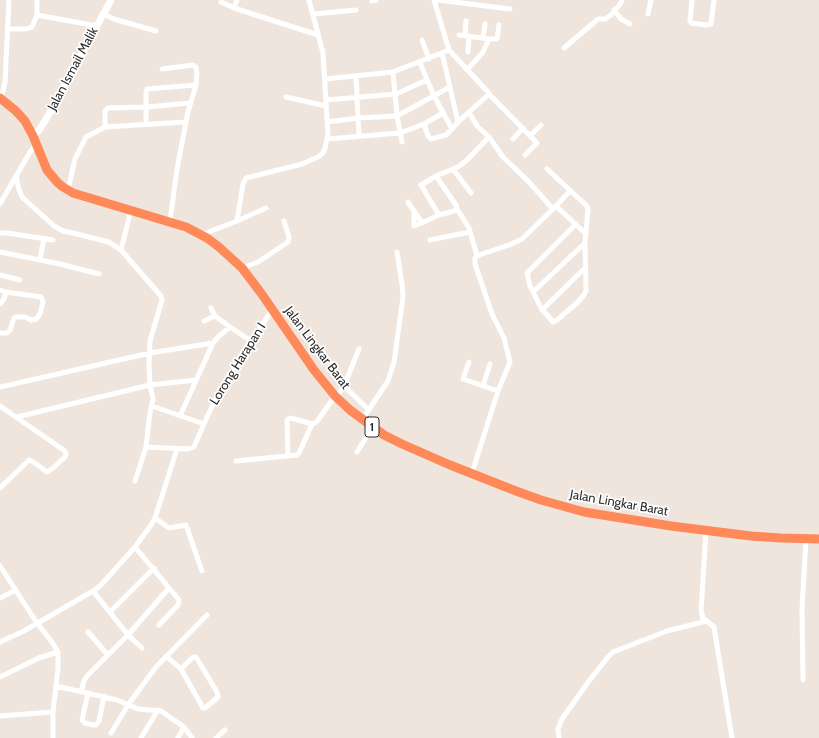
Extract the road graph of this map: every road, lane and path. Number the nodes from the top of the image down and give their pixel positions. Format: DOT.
graph roads {
  1 [pos="9,0"];
  2 [pos="38,0"];
  3 [pos="111,0"];
  4 [pos="237,0"];
  5 [pos="309,0"];
  6 [pos="434,0"];
  7 [pos="438,0"];
  8 [pos="622,0"];
  9 [pos="651,0"];
  10 [pos="692,0"];
  11 [pos="714,0"];
  12 [pos="221,2"];
  13 [pos="234,8"];
  14 [pos="510,9"];
  15 [pos="356,10"];
  16 [pos="103,14"];
  17 [pos="314,14"];
  18 [pos="610,14"];
  19 [pos="648,14"];
  20 [pos="37,15"];
  21 [pos="466,21"];
  22 [pos="485,24"];
  23 [pos="630,24"];
  24 [pos="499,25"];
  25 [pos="97,26"];
  26 [pos="8,29"];
  27 [pos="156,31"];
  28 [pos="318,35"];
  29 [pos="464,36"];
  30 [pos="483,38"];
  31 [pos="489,39"];
  32 [pos="422,40"];
  33 [pos="564,48"];
  34 [pos="449,50"];
  35 [pos="468,52"];
  36 [pos="442,53"];
  37 [pos="429,59"];
  38 [pos="420,63"];
  39 [pos="162,69"];
  40 [pos="468,70"];
  41 [pos="393,72"];
  42 [pos="356,76"];
  43 [pos="325,79"];
  44 [pos="427,80"];
  45 [pos="196,85"];
  46 [pos="450,87"];
  47 [pos="396,94"];
  48 [pos="488,94"];
  49 [pos="434,96"];
  50 [pos="286,97"];
  51 [pos="357,98"];
  52 [pos="1,99"];
  53 [pos="190,103"];
  54 [pos="326,103"];
  55 [pos="146,107"];
  56 [pos="469,112"];
  57 [pos="443,113"];
  58 [pos="397,116"];
  59 [pos="358,118"];
  60 [pos="186,122"];
  61 [pos="327,122"];
  62 [pos="458,122"];
  63 [pos="146,124"];
  64 [pos="424,124"];
  65 [pos="540,125"];
  66 [pos="105,127"];
  67 [pos="523,128"];
  68 [pos="452,129"];
  69 [pos="400,133"];
  70 [pos="359,136"];
  71 [pos="530,136"];
  72 [pos="489,137"];
  73 [pos="327,139"];
  74 [pos="513,139"];
  75 [pos="34,140"];
  76 [pos="402,142"];
  77 [pos="537,143"];
  78 [pos="542,147"];
  79 [pos="525,155"];
  80 [pos="453,169"];
  81 [pos="547,169"];
  82 [pos="16,175"];
  83 [pos="436,176"];
  84 [pos="68,190"];
  85 [pos="570,191"];
  86 [pos="471,193"];
  87 [pos="408,202"];
  88 [pos="0,204"];
  89 [pos="555,207"];
  90 [pos="266,208"];
  91 [pos="457,208"];
  92 [pos="131,210"];
  93 [pos="414,211"];
  94 [pos="439,215"];
  95 [pos="170,221"];
  96 [pos="237,221"];
  97 [pos="284,221"];
  98 [pos="422,223"];
  99 [pos="576,224"];
  100 [pos="470,232"];
  101 [pos="0,233"];
  102 [pos="585,233"];
  103 [pos="201,235"];
  104 [pos="44,239"];
  105 [pos="53,240"];
  106 [pos="430,240"];
  107 [pos="584,244"];
  108 [pos="121,250"];
  109 [pos="0,252"];
  110 [pos="397,252"];
  111 [pos="477,256"];
  112 [pos="40,259"];
  113 [pos="242,268"];
  114 [pos="585,268"];
  115 [pos="99,274"];
  116 [pos="0,275"];
  117 [pos="20,280"];
  118 [pos="0,290"];
  119 [pos="6,292"];
  120 [pos="533,292"];
  121 [pos="0,304"];
  122 [pos="211,308"];
  123 [pos="272,310"];
  124 [pos="542,310"];
  125 [pos="215,316"];
  126 [pos="204,321"];
  127 [pos="230,327"];
  128 [pos="0,333"];
  129 [pos="251,341"];
  130 [pos="213,343"];
  131 [pos="358,349"];
  132 [pos="150,353"];
  133 [pos="469,362"];
  134 [pos="490,364"];
  135 [pos="196,380"];
  136 [pos="150,385"];
  137 [pos="344,386"];
  138 [pos="483,386"];
  139 [pos="0,387"];
  140 [pos="498,391"];
  141 [pos="336,396"];
  142 [pos="0,406"];
  143 [pos="152,406"];
  144 [pos="369,410"];
  145 [pos="180,416"];
  146 [pos="16,417"];
  147 [pos="362,420"];
  148 [pos="204,424"];
  149 [pos="312,424"];
  150 [pos="372,428"];
  151 [pos="146,447"];
  152 [pos="177,449"];
  153 [pos="357,452"];
  154 [pos="288,456"];
  155 [pos="236,461"];
  156 [pos="472,473"];
  157 [pos="135,481"];
  158 [pos="0,488"];
  159 [pos="155,518"];
  160 [pos="706,530"];
  161 [pos="806,539"];
  162 [pos="819,539"];
  163 [pos="135,547"];
  164 [pos="0,566"];
  165 [pos="154,568"];
  166 [pos="202,571"];
  167 [pos="169,588"];
  168 [pos="16,590"];
  169 [pos="94,591"];
  170 [pos="0,598"];
  171 [pos="110,612"];
  172 [pos="207,615"];
  173 [pos="707,621"];
  174 [pos="37,623"];
  175 [pos="159,625"];
  176 [pos="88,632"];
  177 [pos="128,634"];
  178 [pos="0,642"];
  179 [pos="142,648"];
  180 [pos="58,652"];
  181 [pos="108,655"];
  182 [pos="166,656"];
  183 [pos="181,670"];
  184 [pos="0,677"];
  185 [pos="803,680"];
  186 [pos="56,686"];
  187 [pos="81,692"];
  188 [pos="88,693"];
  189 [pos="104,696"];
  190 [pos="128,705"];
  191 [pos="158,710"];
  192 [pos="53,712"];
  193 [pos="0,716"];
  194 [pos="184,727"];
  195 [pos="225,730"];
  196 [pos="111,733"];
  197 [pos="53,738"];
  198 [pos="141,738"];
  199 [pos="178,738"];
  200 [pos="192,738"];
  201 [pos="216,738"];
  202 [pos="559,738"];
  203 [pos="732,738"];
  1 -- 26 [label="street"];
  2 -- 20 [label="street"];
  3 -- 16 [label="main road, Jalan Ismail Malik"];
  4 -- 13 [label="street"];
  5 -- 17 [label="street"];
  6 -- 34 [label="street"];
  7 -- 14 [label="street"];
  8 -- 18 [label="street"];
  9 -- 19 [label="street"];
  10 -- 11 [label="street"];
  12 -- 13 [label="street"];
  13 -- 28 [label="street"];
  15 -- 17 [label="street"];
  16 -- 25 [label="main road, Jalan Ismail Malik"];
  16 -- 27 [label="street"];
  17 -- 28 [label="street"];
  18 -- 23 [label="street"];
  18 -- 33 [label="street"];
  20 -- 25 [label="street"];
  20 -- 26 [label="street"];
  21 -- 29 [label="street"];
  22 -- 30 [label="street"];
  24 -- 31 [label="street"];
  25 -- 75 [label="main road, Jalan Ismail Malik"];
  26 -- 52 [label="street"];
  28 -- 43 [label="street"];
  29 -- 30 [label="street"];
  29 -- 35 [label="street"];
  30 -- 31 [label="street"];
  31 -- 40 [label="street"];
  32 -- 37 [label="street"];
  34 -- 36 [label="street"];
  34 -- 40 [label="street"];
  36 -- 37 [label="street"];
  36 -- 46 [label="street"];
  37 -- 38 [label="street"];
  38 -- 41 [label="street"];
  38 -- 44 [label="street"];
  39 -- 45 [label="street"];
  40 -- 48 [label="street"];
  41 -- 42 [label="street"];
  41 -- 47 [label="street"];
  42 -- 43 [label="street"];
  42 -- 51 [label="street"];
  43 -- 54 [label="street"];
  44 -- 47 [label="street"];
  44 -- 49 [label="street"];
  45 -- 53 [label="street"];
  45 -- 55 [label="street"];
  46 -- 49 [label="street"];
  46 -- 62 [label="street"];
  47 -- 51 [label="street"];
  47 -- 58 [label="street"];
  48 -- 56 [label="street"];
  48 -- 67 [label="street"];
  49 -- 57 [label="street"];
  49 -- 58 [label="street"];
  50 -- 54 [label="street"];
  51 -- 54 [label="street"];
  51 -- 59 [label="street"];
  52 -- 75 [label="highway, Jalan Lingkar Barat / 1"];
  53 -- 55 [label="street"];
  53 -- 60 [label="street"];
  54 -- 61 [label="street"];
  55 -- 63 [label="street"];
  55 -- 66 [label="street"];
  56 -- 62 [label="street"];
  56 -- 72 [label="street"];
  57 -- 64 [label="street"];
  57 -- 68 [label="street"];
  58 -- 59 [label="street"];
  58 -- 69 [label="street"];
  59 -- 61 [label="street"];
  59 -- 70 [label="street"];
  60 -- 63 [label="street"];
  60 -- 95 [label="street"];
  61 -- 73 [label="street"];
  62 -- 68 [label="street"];
  63 -- 66 [label="street"];
  64 -- 68 [label="street"];
  64 -- 69 [label="street"];
  65 -- 71 [label="street"];
  66 -- 84 [label="street"];
  67 -- 71 [label="street"];
  67 -- 74 [label="street"];
  69 -- 70 [label="street"];
  69 -- 76 [label="street"];
  70 -- 73 [label="street"];
  71 -- 77 [label="street"];
  72 -- 80 [label="street"];
  72 -- 89 [label="street"];
  73 -- 96 [label="street"];
  75 -- 82 [label="street"];
  75 -- 84 [label="highway, Jalan Lingkar Barat / 1"];
  77 -- 78 [label="street"];
  77 -- 79 [label="street"];
  80 -- 83 [label="street"];
  80 -- 86 [label="street"];
  81 -- 85 [label="street"];
  82 -- 88 [label="street"];
  82 -- 108 [label="street"];
  83 -- 91 [label="street"];
  83 -- 94 [label="street"];
  84 -- 92 [label="highway, Jalan Lingkar Barat / 1"];
  85 -- 89 [label="street"];
  85 -- 102 [label="street"];
  87 -- 93 [label="street"];
  89 -- 99 [label="street"];
  89 -- 111 [label="street"];
  90 -- 96 [label="street"];
  91 -- 94 [label="street"];
  91 -- 100 [label="street"];
  92 -- 95 [label="highway, Jalan Lingkar Barat / 1"];
  92 -- 108 [label="street"];
  93 -- 98 [label="street"];
  93 -- 98 [label="street"];
  94 -- 98 [label="street"];
  95 -- 103 [label="highway, Jalan Lingkar Barat / 1"];
  96 -- 103 [label="street"];
  97 -- 113 [label="street"];
  99 -- 102 [label="street"];
  99 -- 120 [label="street"];
  100 -- 106 [label="street"];
  100 -- 111 [label="street"];
  101 -- 104 [label="street"];
  102 -- 107 [label="street"];
  103 -- 113 [label="highway, Jalan Lingkar Barat / 1"];
  104 -- 105 [label="street"];
  104 -- 112 [label="street"];
  107 -- 114 [label="street"];
  107 -- 120 [label="street"];
  108 -- 132 [label="street"];
  109 -- 112 [label="street"];
  110 -- 144 [label="street"];
  111 -- 140 [label="street"];
  112 -- 115 [label="street"];
  113 -- 123 [label="highway, Jalan Lingkar Barat / 1"];
  114 -- 124 [label="street"];
  114 -- 124 [label="street"];
  116 -- 117 [label="street"];
  118 -- 119 [label="street"];
  119 -- 121 [label="street"];
  119 -- 128 [label="street"];
  120 -- 124 [label="street"];
  122 -- 125 [label="street"];
  123 -- 129 [label="street, Lorong Harapan I"];
  123 -- 141 [label="highway, Jalan Lingkar Barat / 1"];
  125 -- 126 [label="street"];
  125 -- 127 [label="street"];
  127 -- 129 [label="street"];
  127 -- 130 [label="street"];
  129 -- 148 [label="street, Lorong Harapan I"];
  130 -- 132 [label="street"];
  130 -- 135 [label="street"];
  131 -- 137 [label="street"];
  132 -- 136 [label="street"];
  132 -- 139 [label="street"];
  133 -- 138 [label="street"];
  134 -- 138 [label="street"];
  135 -- 136 [label="street"];
  135 -- 145 [label="street"];
  136 -- 143 [label="street"];
  136 -- 146 [label="street"];
  137 -- 141 [label="street"];
  137 -- 144 [label="street"];
  138 -- 140 [label="street"];
  140 -- 156 [label="street"];
  141 -- 147 [label="highway, Jalan Lingkar Barat / 1"];
  141 -- 149 [label="street"];
  142 -- 146 [label="street"];
  143 -- 145 [label="street"];
  143 -- 151 [label="street"];
  144 -- 147 [label="street"];
  145 -- 148 [label="street"];
  146 -- 158 [label="street"];
  147 -- 150 [label="highway, Jalan Lingkar Barat / 1"];
  148 -- 152 [label="street, Lorong Harapan I"];
  149 -- 154 [label="street"];
  149 -- 154 [label="street"];
  150 -- 153 [label="street"];
  150 -- 156 [label="highway, Jalan Lingkar Barat / 1"];
  151 -- 152 [label="street"];
  151 -- 157 [label="street"];
  152 -- 159 [label="street"];
  154 -- 155 [label="street"];
  156 -- 160 [label="highway, Jalan Lingkar Barat / 1"];
  159 -- 163 [label="street"];
  159 -- 166 [label="street"];
  160 -- 161 [label="highway, Jalan Lingkar Barat / 1"];
  160 -- 173 [label="street"];
  161 -- 162 [label="highway, Jalan Lingkar Barat / 1"];
  161 -- 185 [label="street"];
  163 -- 165 [label="street"];
  163 -- 169 [label="street"];
  164 -- 168 [label="street"];
  165 -- 167 [label="street"];
  165 -- 171 [label="street"];
  167 -- 175 [label="street"];
  167 -- 177 [label="street"];
  168 -- 170 [label="street"];
  168 -- 174 [label="street"];
  169 -- 171 [label="street"];
  169 -- 174 [label="street"];
  171 -- 177 [label="street"];
  172 -- 182 [label="street"];
  173 -- 202 [label="street"];
  173 -- 203 [label="street"];
  174 -- 178 [label="street"];
  174 -- 180 [label="street"];
  176 -- 181 [label="street"];
  177 -- 179 [label="street"];
  177 -- 181 [label="street"];
  180 -- 184 [label="street"];
  180 -- 186 [label="street"];
  181 -- 187 [label="street"];
  182 -- 183 [label="street"];
  182 -- 190 [label="street"];
  183 -- 183 [label="street"];
  186 -- 187 [label="street"];
  186 -- 192 [label="street"];
  187 -- 188 [label="street"];
  188 -- 189 [label="street"];
  188 -- 189 [label="street"];
  189 -- 190 [label="street"];
  190 -- 191 [label="street"];
  190 -- 196 [label="street"];
  191 -- 194 [label="street"];
  191 -- 198 [label="street"];
  192 -- 193 [label="street"];
  192 -- 197 [label="street"];
  194 -- 199 [label="street"];
  194 -- 200 [label="street"];
  195 -- 201 [label="street"];
}
